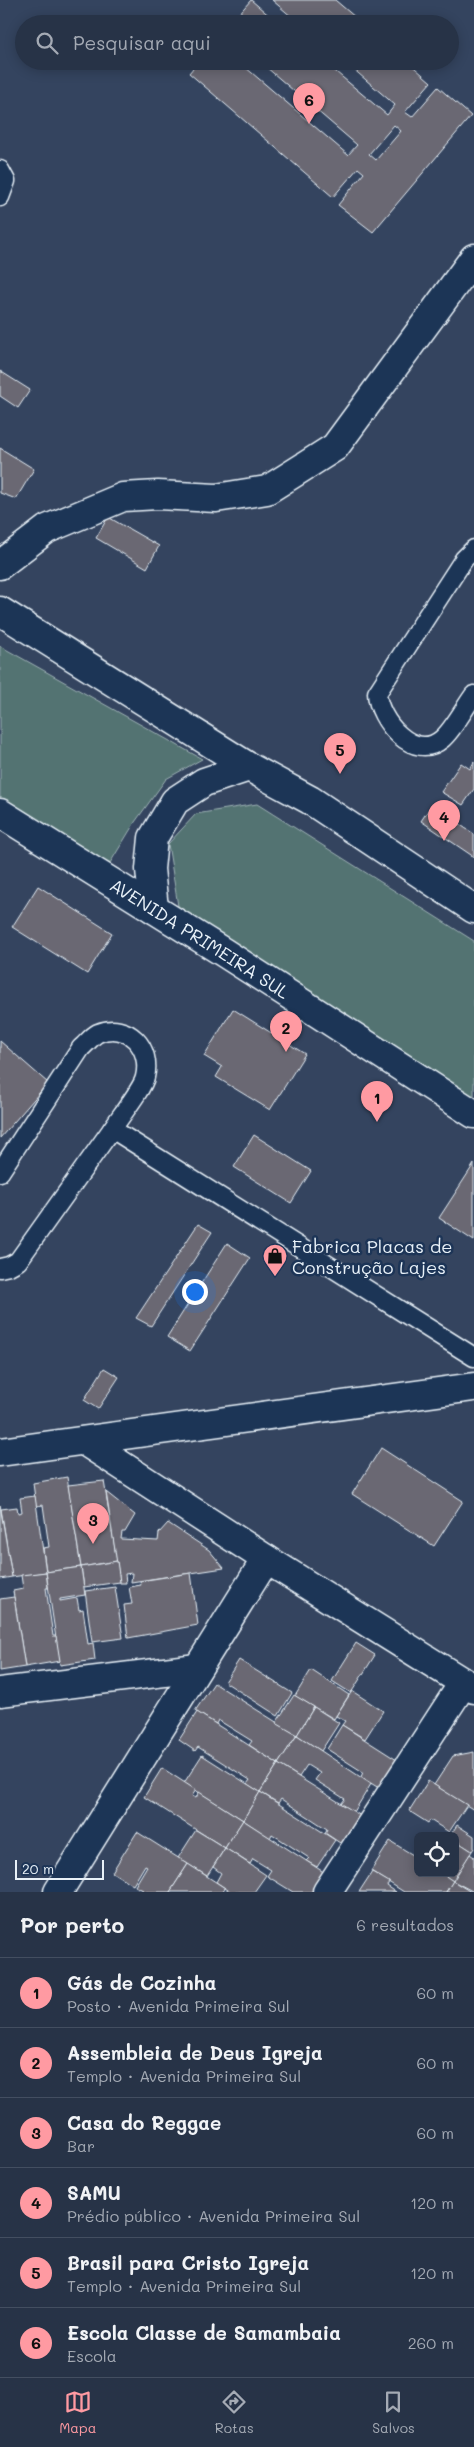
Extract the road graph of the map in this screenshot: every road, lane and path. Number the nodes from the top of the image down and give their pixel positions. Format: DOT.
graph roads {
  1 [pos="0,170"];
  2 [pos="0,198"];
  3 [pos="474,258"];
  4 [pos="474,549"];
  5 [pos="0,566"];
  6 [pos="0,611"];
  7 [pos="474,695"];
  8 [pos="249,767"];
  9 [pos="0,813"];
  10 [pos="474,908"];
  11 [pos="154,909"];
  12 [pos="474,1114"];
  13 [pos="112,1129"];
  14 [pos="0,1172"];
  15 [pos="0,1268"];
  16 [pos="474,1357"];
  17 [pos="474,1387"];
  18 [pos="84,1441"];
  19 [pos="0,1452"];
  20 [pos="266,1559"];
  21 [pos="197,1668"];
  22 [pos="469,1685"];
  23 [pos="0,1692"];
  24 [pos="58,1892"];
  25 [pos="327,1892"];
  1 -- 2 [label="lane"];
  3 -- 5 [label="street"];
  4 -- 7 [label="lane"];
  6 -- 8 [label="street"];
  8 -- 10 [label="street"];
  8 -- 11 [label="street"];
  9 -- 11 [label="street, AVENIDA PRIMEIRA SUL"];
  11 -- 12 [label="street, AVENIDA PRIMEIRA SUL"];
  13 -- 14 [label="lane"];
  13 -- 15 [label="lane"];
  13 -- 16 [label="lane"];
  17 -- 18 [label="street"];
  18 -- 19 [label="street"];
  18 -- 20 [label="street"];
  20 -- 21 [label="street"];
  20 -- 22 [label="street"];
  21 -- 23 [label="street"];
  21 -- 24 [label="street"];
  22 -- 25 [label="street"];
}
